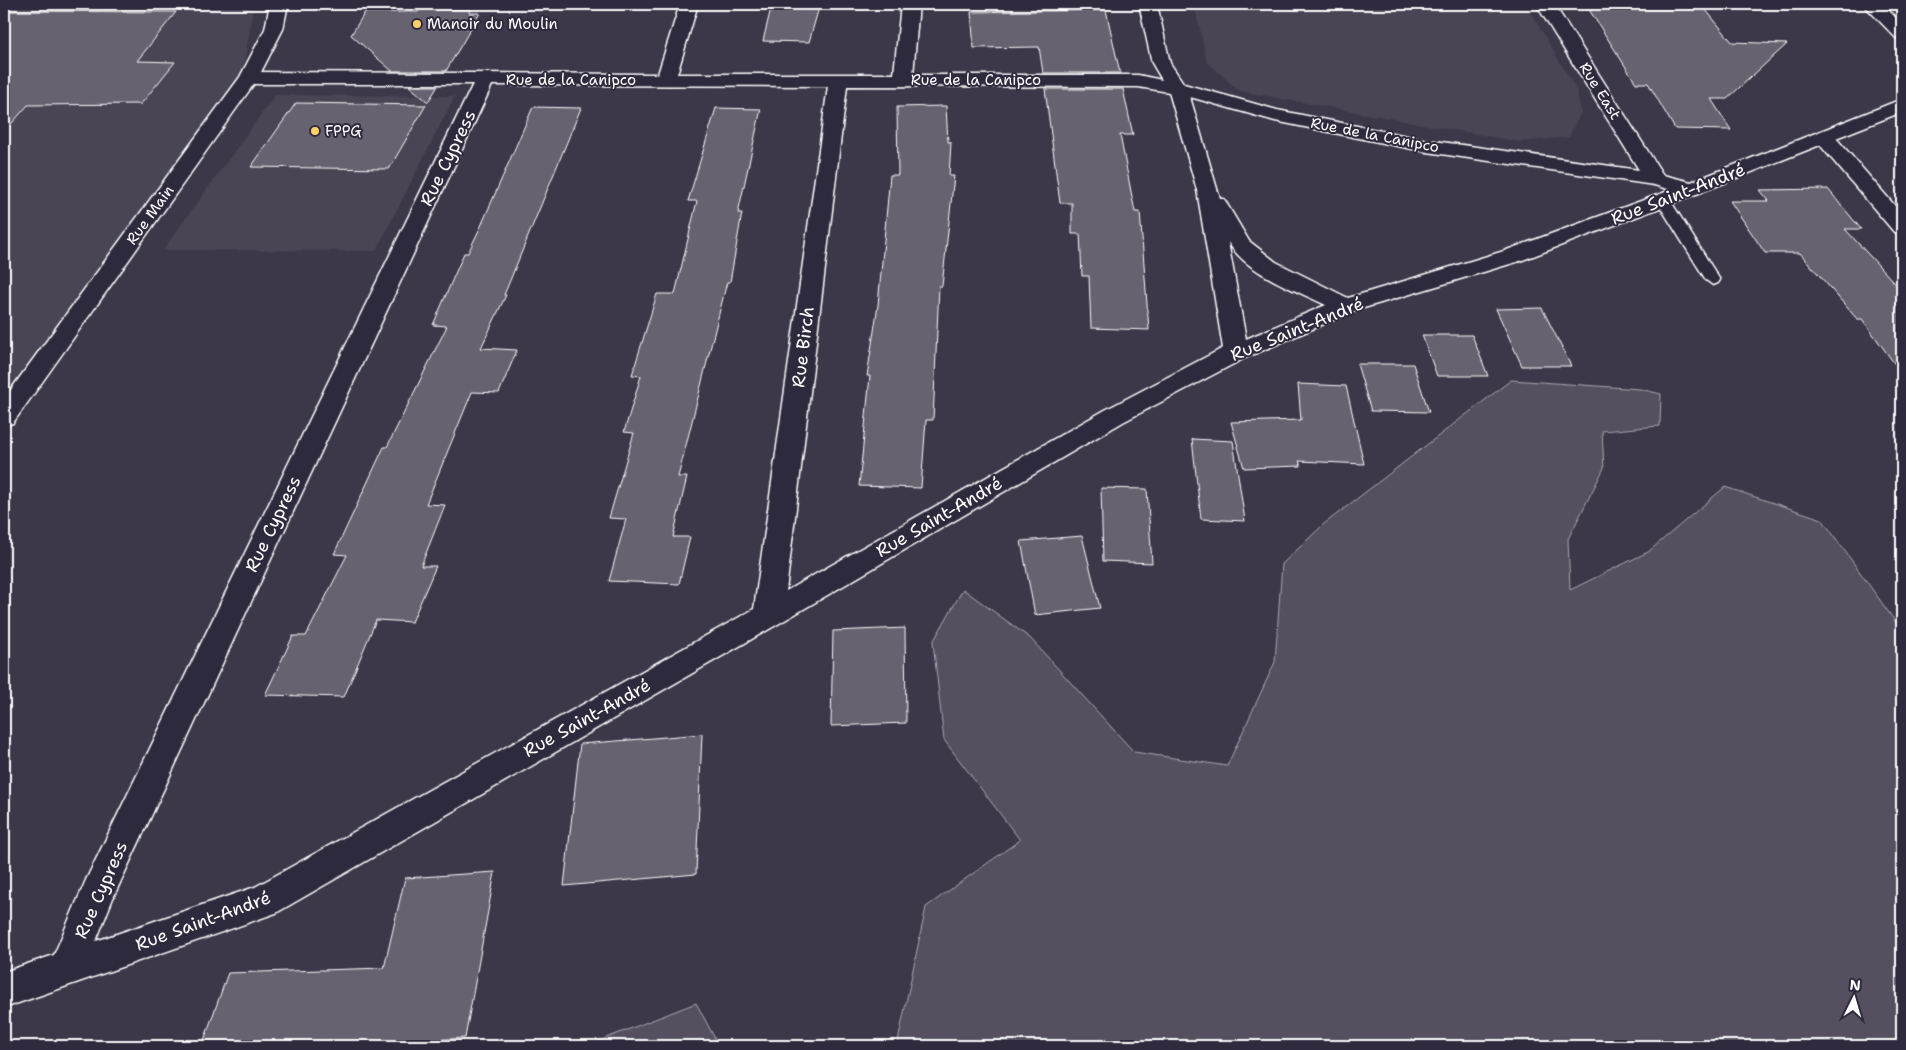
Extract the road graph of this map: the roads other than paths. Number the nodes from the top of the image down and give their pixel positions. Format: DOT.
graph roads {
  1 [pos="279,4"];
  2 [pos="689,4"];
  3 [pos="910,4"];
  4 [pos="1148,4"];
  5 [pos="1545,4"];
  6 [pos="1872,4"];
  7 [pos="1902,34"];
  8 [pos="249,78"];
  9 [pos="666,79"];
  10 [pos="838,79"];
  11 [pos="485,80"];
  12 [pos="903,80"];
  13 [pos="1177,88"];
  14 [pos="1902,105"];
  15 [pos="1824,137"];
  16 [pos="1208,190"];
  17 [pos="1659,190"];
  18 [pos="1902,227"];
  19 [pos="1713,280"];
  20 [pos="1346,306"];
  21 [pos="1236,352"];
  22 [pos="4,417"];
  23 [pos="768,616"];
  24 [pos="66,970"];
  25 [pos="4,990"];
  1 -- 8 [label="street, Rue Main"];
  2 -- 9 [label="street"];
  3 -- 12 [label="street"];
  4 -- 13 [label="street"];
  5 -- 17 [label="street, Rue East"];
  6 -- 7 [label="street"];
  8 -- 11 [label="street, Rue de la Canipco"];
  8 -- 22 [label="street, Rue Main"];
  9 -- 10 [label="street, Rue de la Canipco"];
  9 -- 11 [label="street, Rue de la Canipco"];
  10 -- 12 [label="street, Rue de la Canipco"];
  10 -- 23 [label="street, Rue Birch"];
  11 -- 24 [label="street, Rue Cypress"];
  12 -- 13 [label="street, Rue de la Canipco"];
  13 -- 16 [label="street"];
  13 -- 17 [label="street, Rue de la Canipco"];
  14 -- 15 [label="street, Rue Saint-André"];
  15 -- 17 [label="street, Rue Saint-André"];
  15 -- 18 [label="street"];
  16 -- 20 [label="street"];
  16 -- 21 [label="street"];
  17 -- 19 [label="lane"];
  17 -- 20 [label="street, Rue Saint-André"];
  20 -- 21 [label="street, Rue Saint-André"];
  21 -- 23 [label="street, Rue Saint-André"];
  23 -- 24 [label="street, Rue Saint-André"];
  24 -- 25 [label="street, Rue Saint-André"];
}
